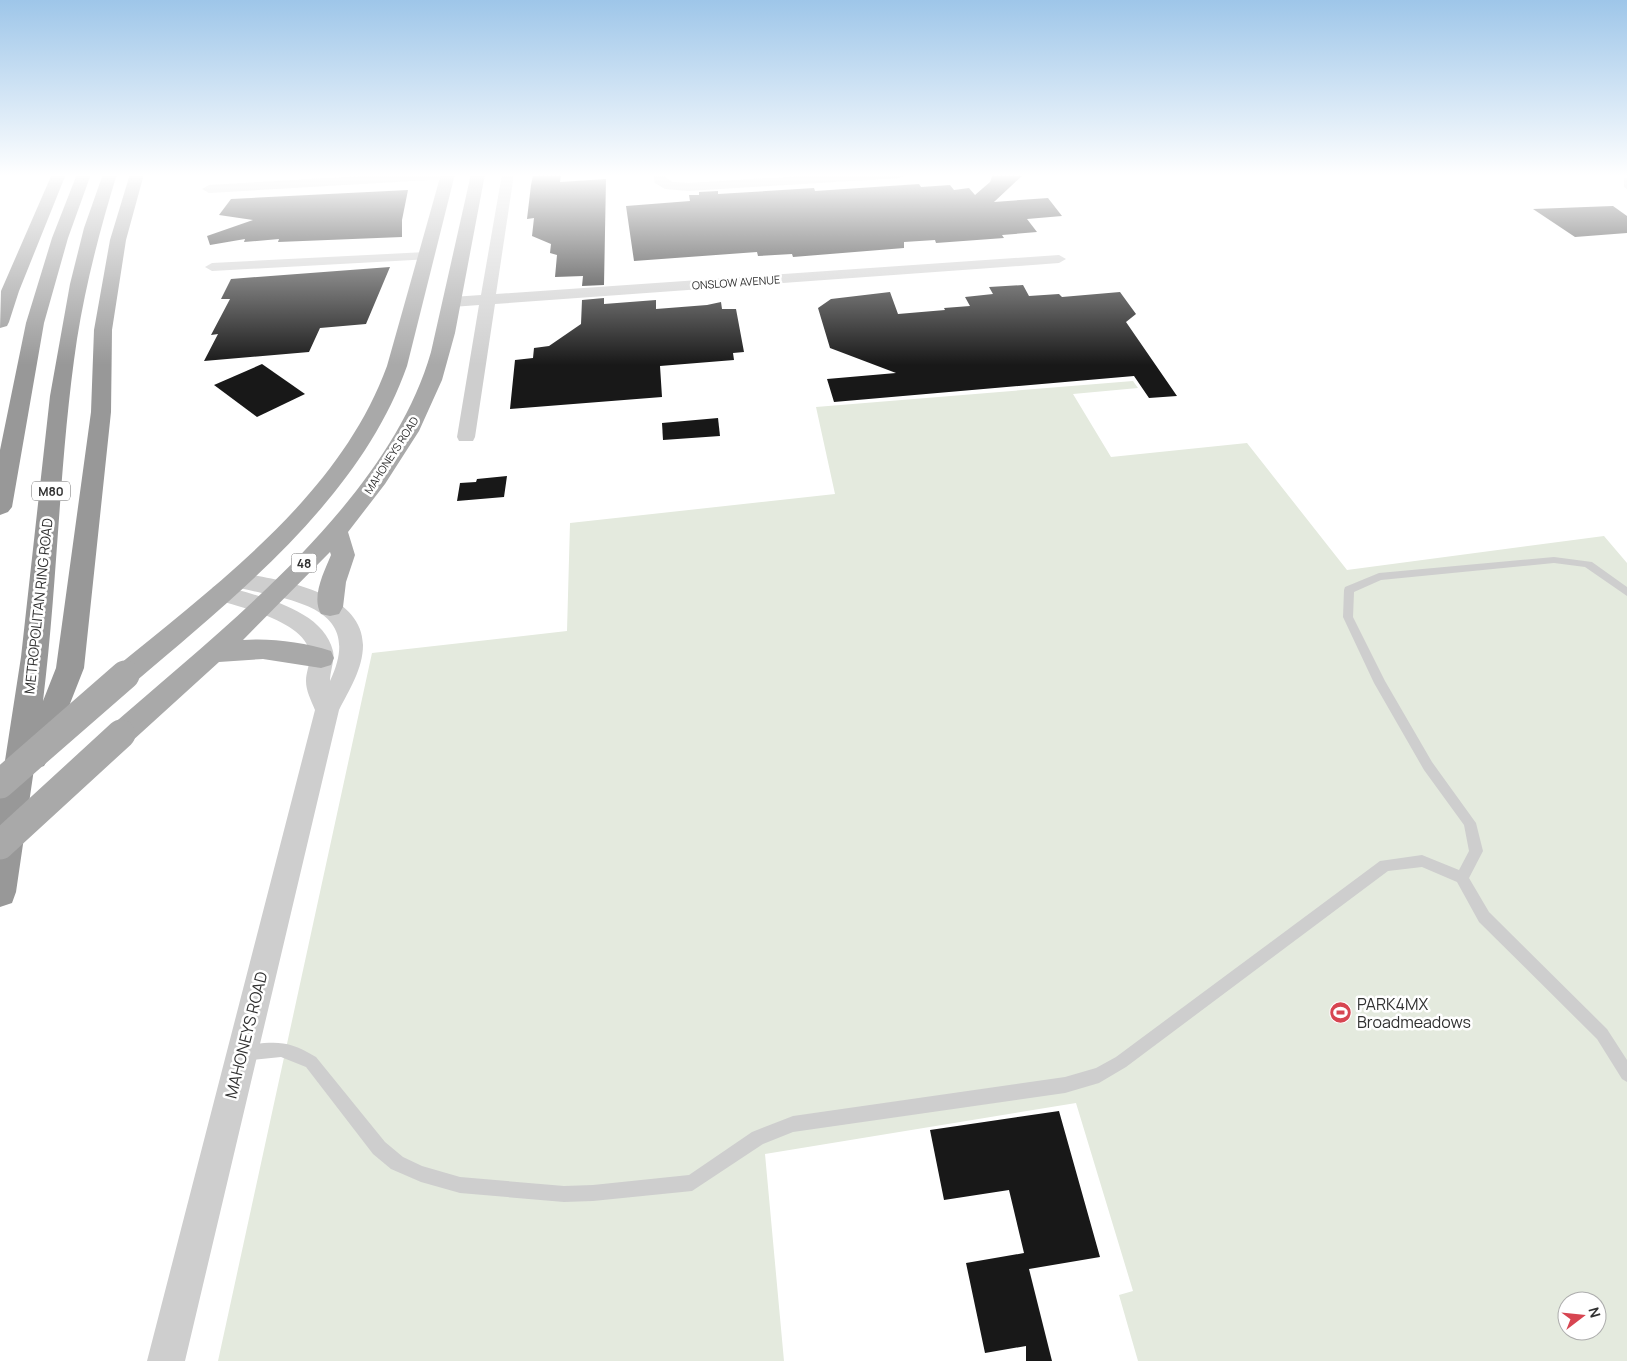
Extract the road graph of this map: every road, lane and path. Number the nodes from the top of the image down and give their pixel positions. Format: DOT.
graph roads {
  1 [pos="32,238"];
  2 [pos="60,238"];
  3 [pos="89,238"];
  4 [pos="119,238"];
  5 [pos="431,238"];
  6 [pos="465,238"];
  7 [pos="498,238"];
  8 [pos="426,256"];
  9 [pos="1059,259"];
  10 [pos="212,267"];
  11 [pos="488,299"];
  12 [pos="452,302"];
  13 [pos="413,305"];
  14 [pos="0,322"];
  15 [pos="466,437"];
  16 [pos="0,507"];
  17 [pos="335,530"];
  18 [pos="228,586"];
  19 [pos="278,589"];
  20 [pos="1627,592"];
  21 [pos="261,606"];
  22 [pos="330,607"];
  23 [pos="211,652"];
  24 [pos="322,658"];
  25 [pos="326,710"];
  26 [pos="6,798"];
  27 [pos="0,845"];
  28 [pos="1462,878"];
  29 [pos="0,892"];
  30 [pos="241,1053"];
  31 [pos="1627,1074"];
  32 [pos="166,1361"];
  1 -- 14 [label="highway"];
  2 -- 16 [label="highway"];
  3 -- 26 [label="highway, METROPOLITAN RING ROAD / M80"];
  4 -- 26 [label="highway"];
  5 -- 8 [label="main road"];
  6 -- 12 [label="main road, MAHONEYS ROAD / 48"];
  7 -- 11 [label="street"];
  8 -- 10 [label="street"];
  8 -- 13 [label="main road"];
  9 -- 11 [label="street, ONSLOW AVENUE"];
  11 -- 12 [label="street, ONSLOW AVENUE"];
  11 -- 15 [label="street"];
  12 -- 13 [label="main road, ONSLOW AVENUE"];
  12 -- 17 [label="main road, MAHONEYS ROAD / 48"];
  13 -- 18 [label="main road"];
  17 -- 19 [label="main road, MAHONEYS ROAD / 48"];
  17 -- 22 [label="main road"];
  18 -- 19 [label="street, MAHONEYS ROAD"];
  18 -- 21 [label="street"];
  18 -- 26 [label="main road, bridge"];
  19 -- 21 [label="main road, MAHONEYS ROAD / 48"];
  19 -- 22 [label="street, MAHONEYS ROAD"];
  20 -- 28 [label="lane"];
  21 -- 23 [label="main road, MAHONEYS ROAD / 48"];
  21 -- 24 [label="street"];
  22 -- 25 [label="street, MAHONEYS ROAD"];
  23 -- 24 [label="main road"];
  23 -- 27 [label="main road, MAHONEYS ROAD / 48, bridge"];
  24 -- 25 [label="street"];
  25 -- 30 [label="street, MAHONEYS ROAD"];
  26 -- 29 [label="highway, METROPOLITAN RING ROAD / M80"];
  28 -- 30 [label="lane"];
  28 -- 31 [label="lane"];
  30 -- 32 [label="street, MAHONEYS ROAD"];
}
